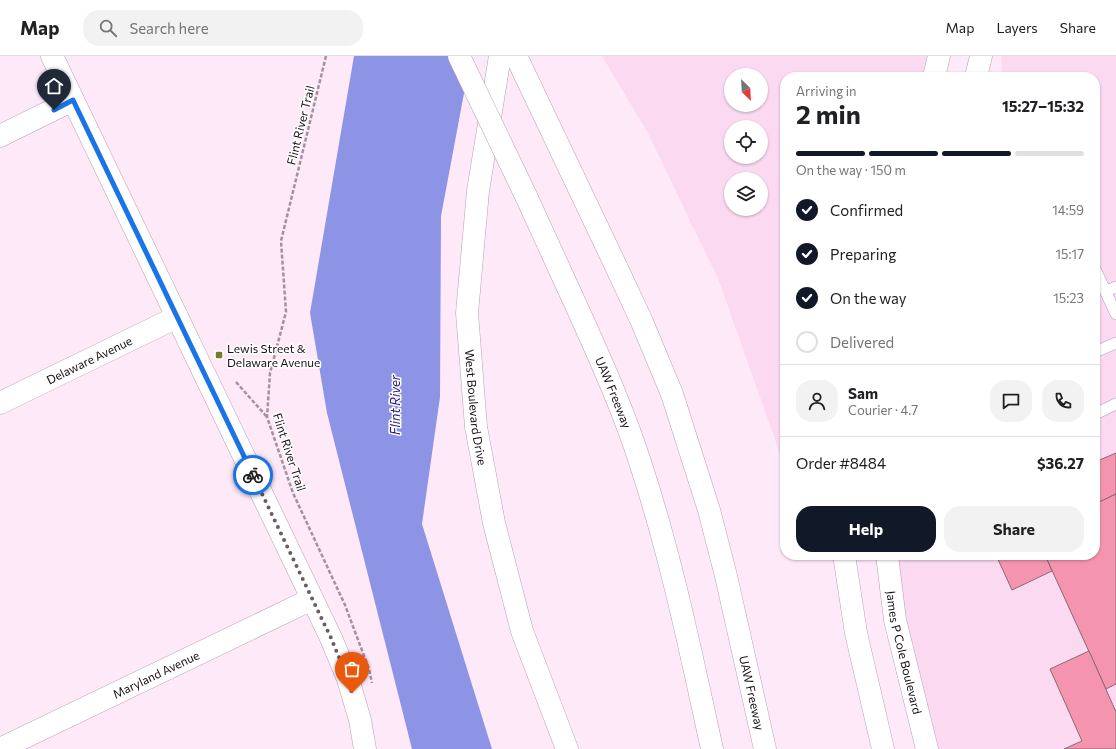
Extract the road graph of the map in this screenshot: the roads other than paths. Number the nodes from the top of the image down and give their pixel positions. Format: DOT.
graph roads {
  1 [pos="52,56"];
  2 [pos="459,56"];
  3 [pos="500,56"];
  4 [pos="516,56"];
  5 [pos="938,56"];
  6 [pos="981,56"];
  7 [pos="935,72"];
  8 [pos="977,72"];
  9 [pos="73,100"];
  10 [pos="0,136"];
  11 [pos="1100,276"];
  12 [pos="1111,289"];
  13 [pos="1116,314"];
  14 [pos="177,317"];
  15 [pos="1116,343"];
  16 [pos="1100,350"];
  17 [pos="0,403"];
  18 [pos="1116,404"];
  19 [pos="1100,412"];
  20 [pos="845,560"];
  21 [pos="888,560"];
  22 [pos="312,599"];
  23 [pos="0,749"];
  24 [pos="365,749"];
  25 [pos="567,749"];
  26 [pos="712,749"];
  27 [pos="765,749"];
  28 [pos="883,749"];
  29 [pos="927,749"];
  1 -- 9 [label="main road"];
  2 -- 26 [label="main road, UAW Freeway, bridge"];
  3 -- 25 [label="main road, West Boulevard Drive"];
  4 -- 27 [label="main road, UAW Freeway"];
  5 -- 7 [label="main road"];
  6 -- 8 [label="main road"];
  9 -- 10 [label="main road"];
  9 -- 14 [label="main road"];
  11 -- 12 [label="lane"];
  12 -- 13 [label="lane"];
  14 -- 17 [label="main road, Delaware Avenue"];
  14 -- 22 [label="main road"];
  15 -- 16 [label="lane"];
  18 -- 19 [label="lane"];
  20 -- 28 [label="main road"];
  21 -- 29 [label="main road, James P Cole Boulevard"];
  22 -- 23 [label="main road, Maryland Avenue"];
  22 -- 24 [label="main road"];
}
